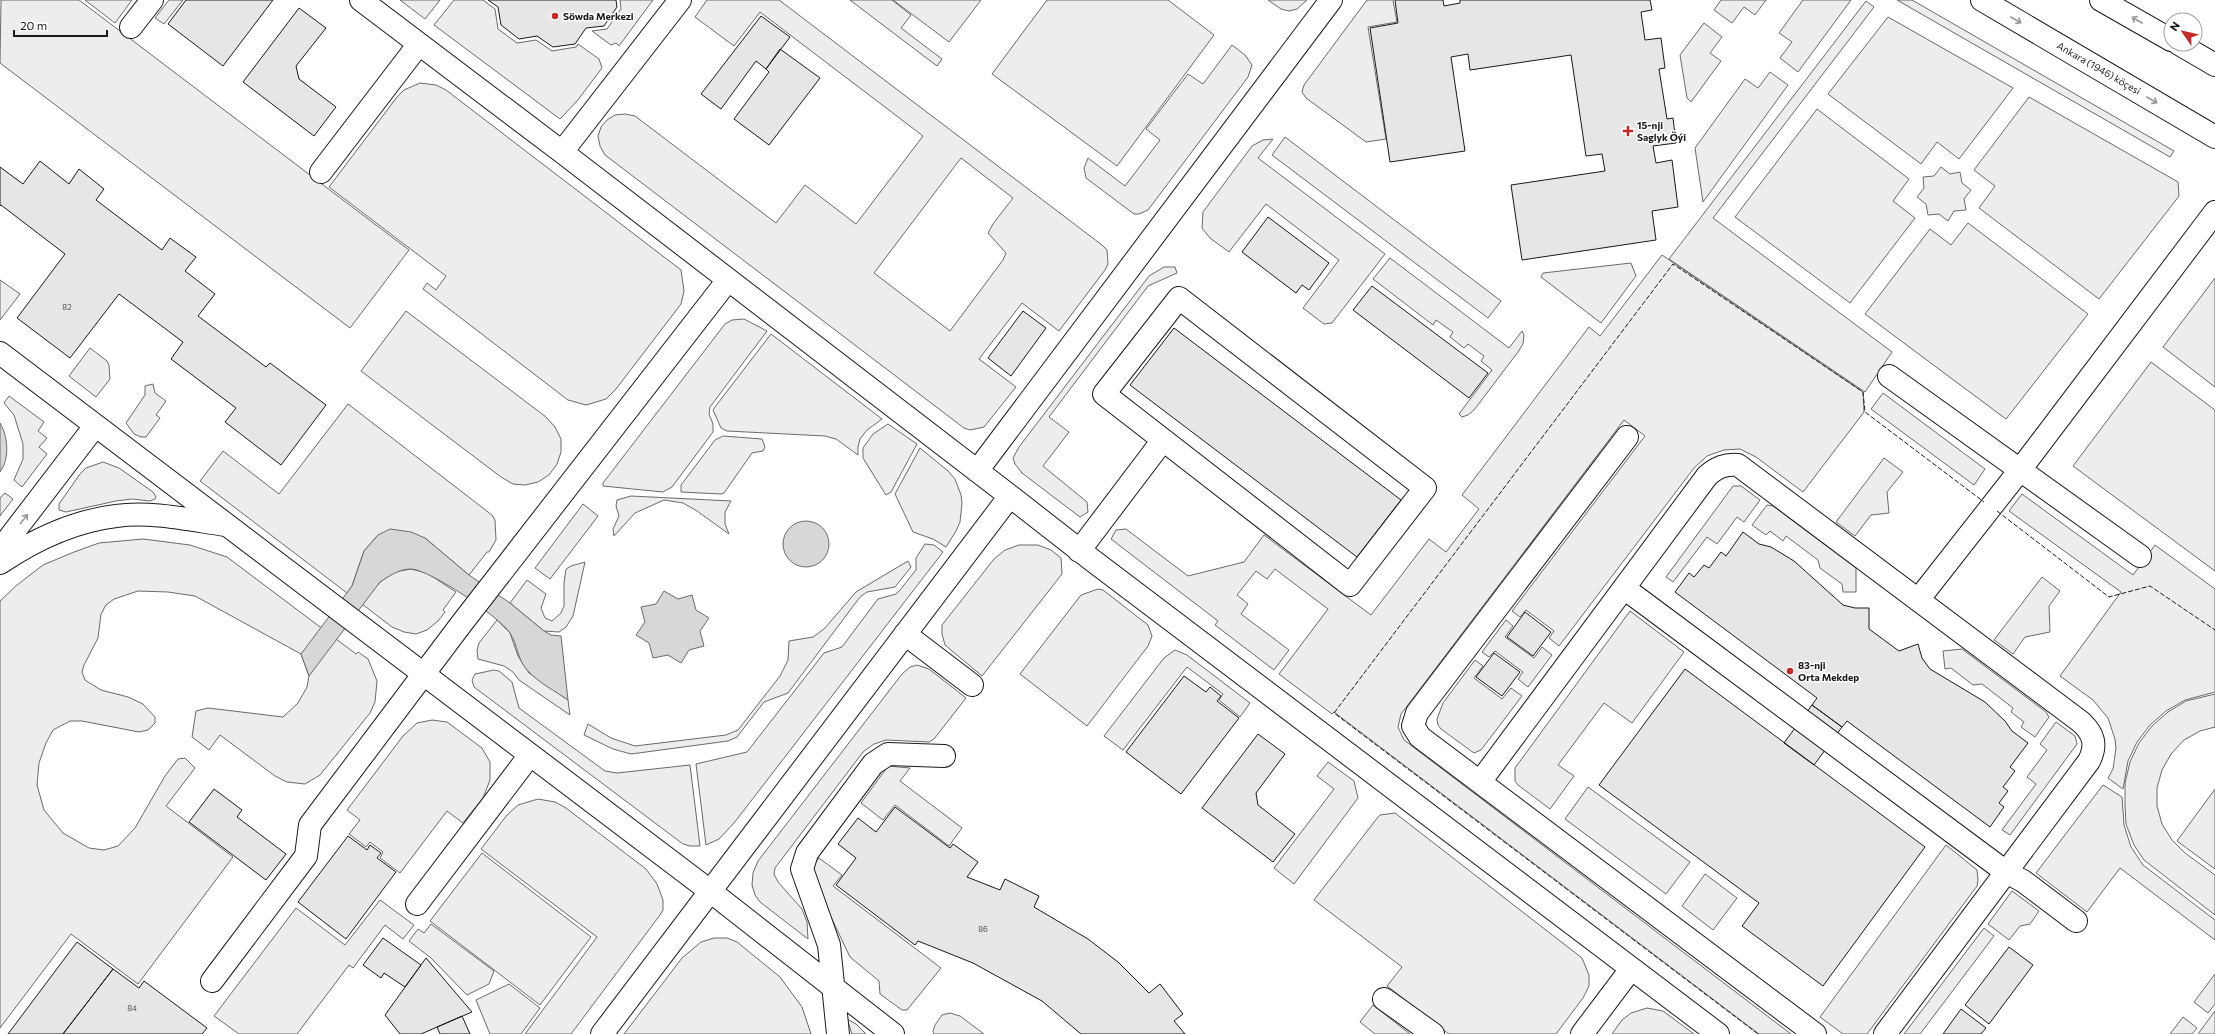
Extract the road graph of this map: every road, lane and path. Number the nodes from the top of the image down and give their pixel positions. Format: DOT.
graph roads {
  1 [pos="152,0"];
  2 [pos="361,0"];
  3 [pos="680,0"];
  4 [pos="1331,0"];
  5 [pos="1982,0"];
  6 [pos="2101,0"];
  7 [pos="131,28"];
  8 [pos="2163,35"];
  9 [pos="419,44"];
  10 [pos="2192,52"];
  11 [pos="2215,65"];
  12 [pos="2215,137"];
  13 [pos="562,152"];
  14 [pos="321,172"];
  15 [pos="2215,212"];
  16 [pos="728,280"];
  17 [pos="0,353"];
  18 [pos="1889,376"];
  19 [pos="96,426"];
  20 [pos="1628,436"];
  21 [pos="1163,440"];
  22 [pos="2020,470"];
  23 [pos="977,471"];
  24 [pos="1010,496"];
  25 [pos="227,526"];
  26 [pos="0,550"];
  27 [pos="1080,550"];
  28 [pos="2140,556"];
  29 [pos="0,563"];
  30 [pos="1624,588"];
  31 [pos="1918,600"];
  32 [pos="905,634"];
  33 [pos="423,674"];
  34 [pos="972,685"];
  35 [pos="530,755"];
  36 [pos="944,756"];
  37 [pos="1480,782"];
  38 [pos="2006,872"];
  39 [pos="710,892"];
  40 [pos="417,904"];
  41 [pos="2076,921"];
  42 [pos="1631,969"];
  43 [pos="212,981"];
  44 [pos="833,987"];
  45 [pos="1384,999"];
  46 [pos="602,1034"];
  47 [pos="838,1034"];
  48 [pos="893,1034"];
  49 [pos="1433,1034"];
  50 [pos="1582,1034"];
  51 [pos="1718,1034"];
  52 [pos="1815,1034"];
  53 [pos="1885,1034"];
  1 -- 7 [label="street"];
  2 -- 9 [label="street"];
  3 -- 13 [label="street"];
  4 -- 23 [label="street"];
  5 -- 12 [label="street, Ankara (1946) köçesi, one-way"];
  8 -- 6 [label="street, one-way"];
  9 -- 13 [label="street"];
  9 -- 14 [label="street"];
  10 -- 11 [label="street"];
  13 -- 16 [label="street"];
  15 -- 22 [label="street"];
  16 -- 23 [label="street"];
  16 -- 33 [label="street"];
  17 -- 19 [label="street"];
  18 -- 22 [label="street"];
  19 -- 25 [label="street"];
  26 -- 19 [label="street, one-way"];
  20 -- 37 [label="street"];
  21 -- 21 [label="street"];
  21 -- 27 [label="street"];
  22 -- 28 [label="street"];
  22 -- 31 [label="street"];
  23 -- 24 [label="street"];
  24 -- 27 [label="street"];
  24 -- 32 [label="street"];
  25 -- 29 [label="street"];
  25 -- 33 [label="street"];
  27 -- 42 [label="street"];
  30 -- 31 [label="street"];
  30 -- 37 [label="street"];
  30 -- 38 [label="street"];
  31 -- 38 [label="street"];
  32 -- 34 [label="street"];
  32 -- 39 [label="street"];
  33 -- 35 [label="street"];
  33 -- 43 [label="street"];
  35 -- 39 [label="street"];
  35 -- 40 [label="street"];
  36 -- 44 [label="street"];
  37 -- 52 [label="street"];
  38 -- 41 [label="street"];
  38 -- 53 [label="street"];
  39 -- 44 [label="street"];
  39 -- 46 [label="street"];
  42 -- 50 [label="street"];
  42 -- 51 [label="street"];
  44 -- 47 [label="street"];
  44 -- 48 [label="street"];
  45 -- 49 [label="street"];
}
